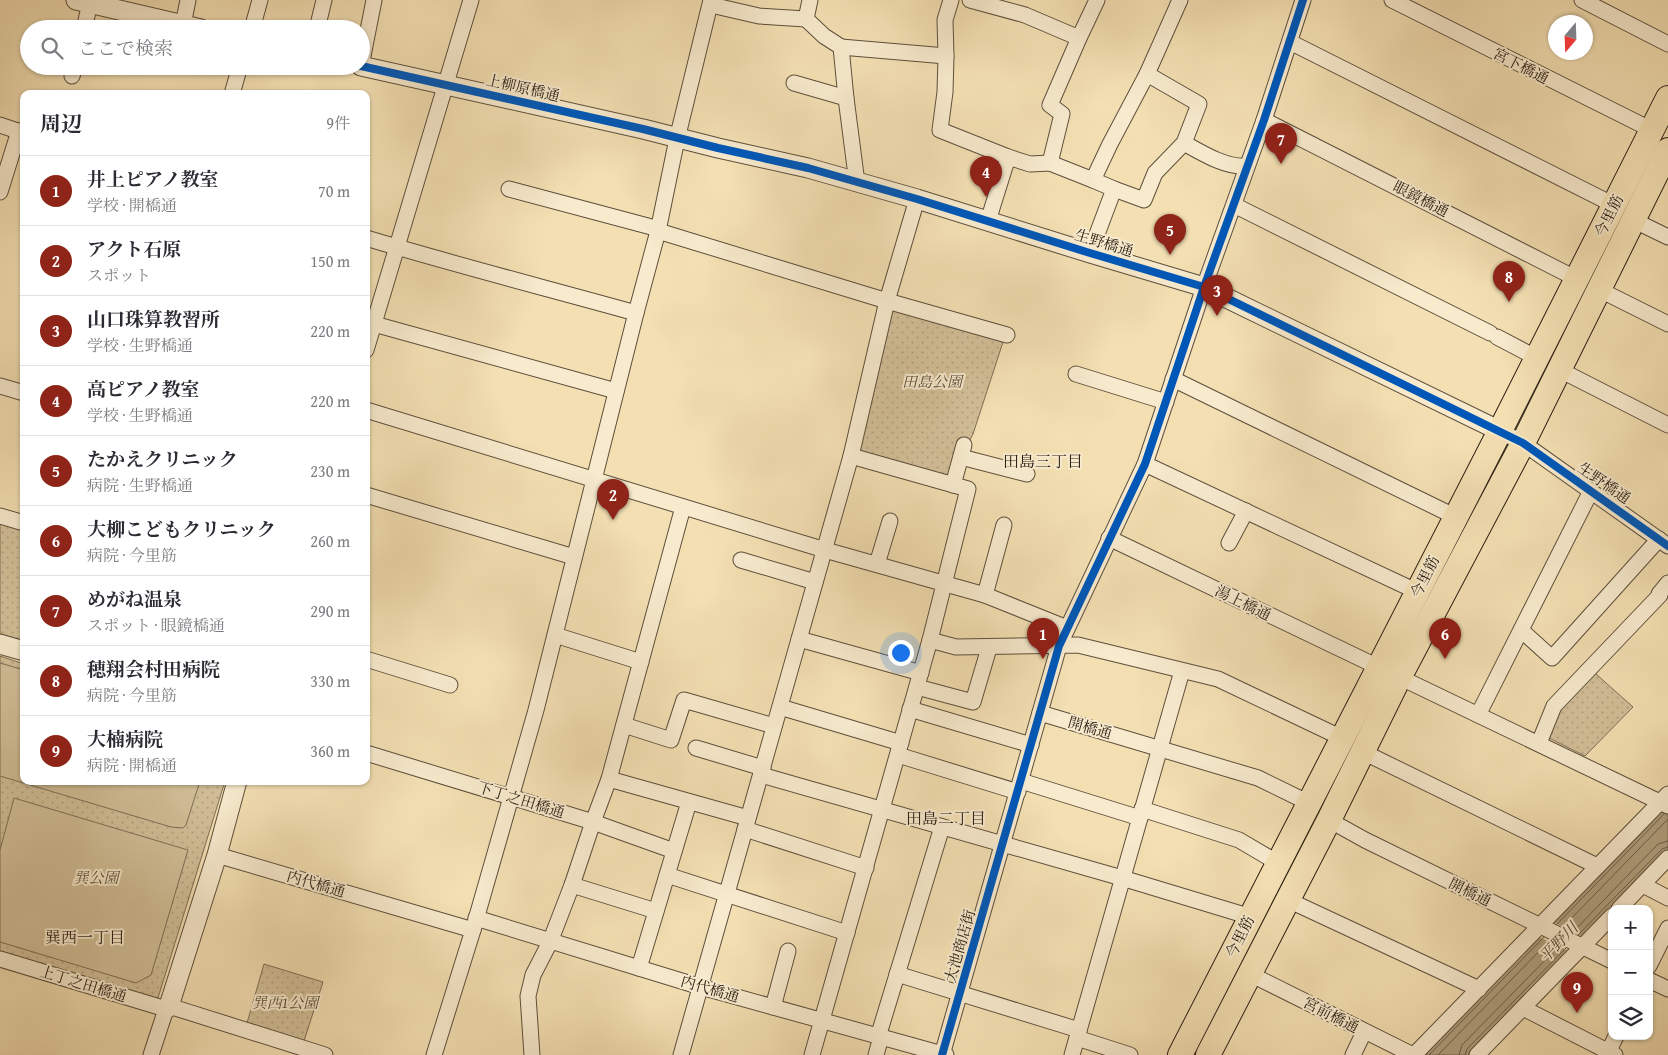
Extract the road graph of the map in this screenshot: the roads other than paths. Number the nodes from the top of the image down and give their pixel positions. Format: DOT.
graph roads {
  1 [pos="188,0"];
  2 [pos="260,0"];
  3 [pos="324,0"];
  4 [pos="374,0"];
  5 [pos="471,0"];
  6 [pos="810,0"];
  7 [pos="951,0"];
  8 [pos="970,0"];
  9 [pos="1097,0"];
  10 [pos="1180,0"];
  11 [pos="1303,0"];
  12 [pos="1392,0"];
  13 [pos="1582,0"];
  14 [pos="83,2"];
  15 [pos="711,2"];
  16 [pos="806,19"];
  17 [pos="84,20"];
  18 [pos="161,20"];
  19 [pos="191,20"];
  20 [pos="254,20"];
  21 [pos="319,20"];
  22 [pos="370,20"];
  23 [pos="1079,38"];
  24 [pos="1290,42"];
  25 [pos="1668,44"];
  26 [pos="841,47"];
  27 [pos="946,56"];
  28 [pos="370,68"];
  29 [pos="1147,74"];
  30 [pos="237,75"];
  31 [pos="794,83"];
  32 [pos="446,86"];
  33 [pos="233,90"];
  34 [pos="846,98"];
  35 [pos="1668,98"];
  36 [pos="1264,120"];
  37 [pos="0,126"];
  38 [pos="1652,130"];
  39 [pos="20,132"];
  40 [pos="20,135"];
  41 [pos="677,139"];
  42 [pos="1184,143"];
  43 [pos="1668,150"];
  44 [pos="1008,157"];
  45 [pos="1050,163"];
  46 [pos="1247,166"];
  47 [pos="1093,180"];
  48 [pos="857,183"];
  49 [pos="509,189"];
  50 [pos="1114,189"];
  51 [pos="0,192"];
  52 [pos="917,199"];
  53 [pos="1234,205"];
  54 [pos="1614,205"];
  55 [pos="1634,220"];
  56 [pos="988,222"];
  57 [pos="659,230"];
  58 [pos="1668,237"];
  59 [pos="370,239"];
  60 [pos="398,247"];
  61 [pos="1090,253"];
  62 [pos="1577,279"];
  63 [pos="1204,287"];
  64 [pos="1598,289"];
  65 [pos="887,301"];
  66 [pos="636,313"];
  67 [pos="374,324"];
  68 [pos="1668,324"];
  69 [pos="1007,335"];
  70 [pos="370,337"];
  71 [pos="1537,358"];
  72 [pos="1558,369"];
  73 [pos="1076,374"];
  74 [pos="1173,379"];
  75 [pos="0,386"];
  76 [pos="616,391"];
  77 [pos="20,392"];
  78 [pos="1166,402"];
  79 [pos="370,411"];
  80 [pos="1668,425"];
  81 [pos="1500,431"];
  82 [pos="1523,443"];
  83 [pos="851,456"];
  84 [pos="1145,464"];
  85 [pos="1026,474"];
  86 [pos="594,479"];
  87 [pos="953,485"];
  88 [pos="1591,491"];
  89 [pos="370,496"];
  90 [pos="683,507"];
  91 [pos="1246,511"];
  92 [pos="0,516"];
  93 [pos="1456,517"];
  94 [pos="890,521"];
  95 [pos="20,522"];
  96 [pos="1004,525"];
  97 [pos="1109,538"];
  98 [pos="1230,543"];
  99 [pos="1663,543"];
  100 [pos="825,550"];
  101 [pos="574,557"];
  102 [pos="741,560"];
  103 [pos="877,564"];
  104 [pos="815,582"];
  105 [pos="944,583"];
  106 [pos="1668,583"];
  107 [pos="1418,592"];
  108 [pos="985,595"];
  109 [pos="1067,628"];
  110 [pos="1521,630"];
  111 [pos="555,635"];
  112 [pos="799,639"];
  113 [pos="930,640"];
  114 [pos="0,644"];
  115 [pos="1059,646"];
  116 [pos="989,648"];
  117 [pos="20,650"];
  118 [pos="370,660"];
  119 [pos="641,662"];
  120 [pos="1378,668"];
  121 [pos="1182,670"];
  122 [pos="1399,678"];
  123 [pos="919,680"];
  124 [pos="450,685"];
  125 [pos="780,707"];
  126 [pos="910,709"];
  127 [pos="1040,714"];
  128 [pos="1478,715"];
  129 [pos="624,725"];
  130 [pos="774,726"];
  131 [pos="1342,738"];
  132 [pos="1539,743"];
  133 [pos="1031,745"];
  134 [pos="696,748"];
  135 [pos="1160,748"];
  136 [pos="900,749"];
  137 [pos="1363,752"];
  138 [pos="370,754"];
  139 [pos="762,771"];
  140 [pos="609,779"];
  141 [pos="236,785"];
  142 [pos="1019,786"];
  143 [pos="512,797"];
  144 [pos="689,802"];
  145 [pos="1665,802"];
  146 [pos="1309,803"];
  147 [pos="882,809"];
  148 [pos="1141,813"];
  149 [pos="1329,820"];
  150 [pos="593,822"];
  151 [pos="747,824"];
  152 [pos="942,827"];
  153 [pos="1003,844"];
  154 [pos="674,851"];
  155 [pos="217,855"];
  156 [pos="1668,858"];
  157 [pos="1278,863"];
  158 [pos="1597,866"];
  159 [pos="866,868"];
  160 [pos="667,875"];
  161 [pos="1122,878"];
  162 [pos="572,884"];
  163 [pos="1643,885"];
  164 [pos="727,895"];
  165 [pos="1668,898"];
  166 [pos="1288,900"];
  167 [pos="1623,905"];
  168 [pos="656,912"];
  169 [pos="1250,916"];
  170 [pos="1608,920"];
  171 [pos="474,924"];
  172 [pos="1542,927"];
  173 [pos="1668,928"];
  174 [pos="847,933"];
  175 [pos="550,942"];
  176 [pos="1580,946"];
  177 [pos="788,951"];
  178 [pos="1653,958"];
  179 [pos="0,959"];
  180 [pos="1608,960"];
  181 [pos="639,968"];
  182 [pos="897,974"];
  183 [pos="1250,974"];
  184 [pos="1653,982"];
  185 [pos="701,987"];
  186 [pos="1479,988"];
  187 [pos="1668,989"];
  188 [pos="960,993"];
  189 [pos="773,1007"];
  190 [pos="168,1008"];
  191 [pos="1523,1008"];
  192 [pos="821,1021"];
  193 [pos="1364,1032"];
  194 [pos="1078,1034"];
  195 [pos="880,1037"];
  196 [pos="1615,1040"];
  197 [pos="537,1054"];
  198 [pos="1610,1054"];
  199 [pos="151,1055"];
  200 [pos="324,1055"];
  201 [pos="434,1055"];
  202 [pos="681,1055"];
  203 [pos="812,1055"];
  204 [pos="876,1055"];
  205 [pos="944,1055"];
  206 [pos="1072,1055"];
  207 [pos="1130,1055"];
  208 [pos="1180,1055"];
  209 [pos="1208,1055"];
  210 [pos="1353,1055"];
  211 [pos="1413,1055"];
  212 [pos="1477,1055"];
  1 -- 19 [label="street"];
  2 -- 20 [label="street"];
  3 -- 21 [label="street"];
  4 -- 22 [label="street"];
  5 -- 32 [label="street"];
  6 -- 16 [label="street"];
  7 -- 27 [label="street"];
  8 -- 23 [label="street"];
  9 -- 23 [label="street"];
  10 -- 29 [label="street"];
  11 -- 24 [label="street, 大池商店街"];
  12 -- 38 [label="street, 宮下橋通"];
  13 -- 25 [label="street"];
  14 -- 17 [label="street"];
  14 -- 18 [label="street"];
  15 -- 16 [label="street"];
  15 -- 41 [label="street"];
  16 -- 26 [label="street"];
  23 -- 45 [label="street"];
  24 -- 36 [label="street, 大池商店街"];
  24 -- 54 [label="street"];
  26 -- 27 [label="street"];
  26 -- 34 [label="street"];
  27 -- 44 [label="street"];
  28 -- 32 [label="street, 上柳原橋通"];
  29 -- 42 [label="street"];
  29 -- 47 [label="street"];
  30 -- 33 [label="street"];
  31 -- 34 [label="street"];
  32 -- 41 [label="street, 上柳原橋通"];
  32 -- 60 [label="street"];
  34 -- 48 [label="street"];
  35 -- 38 [label="main road, 今里筋"];
  36 -- 46 [label="street, 大池商店街"];
  36 -- 62 [label="street, 眼鏡橋通"];
  37 -- 39 [label="street"];
  38 -- 54 [label="main road, 今里筋"];
  40 -- 51 [label="street"];
  41 -- 48 [label="street, 生野橋通"];
  41 -- 57 [label="street"];
  42 -- 46 [label="street"];
  42 -- 50 [label="street"];
  43 -- 55 [label="main road, 今里筋"];
  44 -- 45 [label="street"];
  44 -- 56 [label="street"];
  45 -- 47 [label="street"];
  46 -- 53 [label="street, 大池商店街"];
  47 -- 50 [label="street"];
  48 -- 52 [label="street, 生野橋通"];
  49 -- 57 [label="street"];
  50 -- 61 [label="street"];
  52 -- 56 [label="street, 生野橋通"];
  52 -- 65 [label="street"];
  53 -- 63 [label="street, 大池商店街"];
  53 -- 71 [label="street"];
  54 -- 62 [label="main road, 今里筋"];
  55 -- 58 [label="street"];
  55 -- 64 [label="main road, 今里筋"];
  56 -- 61 [label="street, 生野橋通"];
  57 -- 65 [label="street"];
  57 -- 66 [label="street"];
  59 -- 60 [label="street"];
  60 -- 66 [label="street"];
  60 -- 67 [label="street"];
  61 -- 63 [label="street, 生野橋通"];
  62 -- 71 [label="main road, 今里筋"];
  63 -- 74 [label="street, 大池商店街"];
  63 -- 81 [label="street, 生野橋通"];
  64 -- 68 [label="street"];
  64 -- 72 [label="main road, 今里筋"];
  65 -- 69 [label="street"];
  65 -- 83 [label="street"];
  66 -- 76 [label="street"];
  67 -- 70 [label="street"];
  67 -- 76 [label="street"];
  71 -- 81 [label="main road, 今里筋"];
  72 -- 80 [label="street"];
  72 -- 82 [label="main road, 今里筋"];
  73 -- 78 [label="street"];
  74 -- 78 [label="street, 大池商店街"];
  74 -- 93 [label="street"];
  75 -- 77 [label="street"];
  76 -- 86 [label="street"];
  78 -- 84 [label="street, 大池商店街"];
  79 -- 86 [label="street"];
  81 -- 82 [label="street, 生野橋通"];
  81 -- 93 [label="main road, 今里筋"];
  82 -- 88 [label="street, 生野橋通"];
  82 -- 122 [label="main road, 今里筋"];
  83 -- 87 [label="street"];
  83 -- 100 [label="street"];
  84 -- 91 [label="street"];
  84 -- 97 [label="street, 大池商店街"];
  85 -- 87 [label="street"];
  86 -- 90 [label="street"];
  86 -- 101 [label="street"];
  87 -- 105 [label="street"];
  88 -- 99 [label="street, 生野橋通"];
  88 -- 110 [label="street"];
  89 -- 101 [label="street"];
  90 -- 100 [label="street"];
  90 -- 119 [label="street"];
  91 -- 98 [label="street"];
  91 -- 107 [label="street"];
  92 -- 95 [label="street"];
  93 -- 107 [label="main road, 今里筋"];
  94 -- 103 [label="street"];
  96 -- 108 [label="street"];
  97 -- 109 [label="street, 大池商店街"];
  97 -- 120 [label="street, 湯上橋通"];
  99 -- 110 [label="street"];
  100 -- 103 [label="street"];
  100 -- 104 [label="street"];
  101 -- 111 [label="street"];
  102 -- 104 [label="street"];
  103 -- 105 [label="street"];
  104 -- 112 [label="street"];
  105 -- 108 [label="street"];
  105 -- 113 [label="street"];
  106 -- 132 [label="street"];
  107 -- 120 [label="main road, 今里筋"];
  108 -- 109 [label="street"];
  109 -- 115 [label="street, 大池商店街"];
  110 -- 128 [label="street"];
  111 -- 119 [label="street"];
  111 -- 143 [label="street"];
  112 -- 123 [label="street"];
  112 -- 125 [label="street"];
  113 -- 116 [label="street"];
  113 -- 123 [label="street"];
  114 -- 117 [label="street"];
  115 -- 116 [label="street"];
  115 -- 121 [label="street"];
  115 -- 127 [label="street, 大池商店街"];
  116 -- 123 [label="street"];
  118 -- 124 [label="street"];
  119 -- 129 [label="street"];
  120 -- 122 [label="street, 湯上橋通"];
  120 -- 131 [label="main road, 今里筋"];
  121 -- 131 [label="street"];
  121 -- 135 [label="street"];
  122 -- 128 [label="street, 湯上橋通"];
  122 -- 137 [label="main road, 今里筋"];
  123 -- 126 [label="street"];
  125 -- 130 [label="street"];
  125 -- 136 [label="street"];
  126 -- 133 [label="street"];
  126 -- 136 [label="street"];
  127 -- 133 [label="street, 大池商店街"];
  127 -- 135 [label="street, 開橋通"];
  128 -- 132 [label="street, 湯上橋通"];
  129 -- 130 [label="street"];
  129 -- 140 [label="street"];
  130 -- 139 [label="street"];
  131 -- 146 [label="main road, 今里筋"];
  132 -- 145 [label="street, 湯上橋通"];
  133 -- 142 [label="street, 大池商店街"];
  134 -- 139 [label="street"];
  135 -- 146 [label="street, 開橋通"];
  135 -- 148 [label="street"];
  136 -- 142 [label="street"];
  136 -- 147 [label="street"];
  137 -- 149 [label="main road, 今里筋"];
  137 -- 158 [label="street"];
  138 -- 143 [label="street, 下丁之田橋通"];
  139 -- 147 [label="street"];
  139 -- 151 [label="street"];
  140 -- 144 [label="street"];
  140 -- 150 [label="street"];
  141 -- 155 [label="street"];
  142 -- 148 [label="street"];
  142 -- 153 [label="street, 大池商店街"];
  143 -- 150 [label="street, 下丁之田橋通"];
  143 -- 171 [label="street"];
  144 -- 151 [label="street"];
  144 -- 154 [label="street"];
  145 -- 158 [label="street"];
  146 -- 157 [label="main road, 今里筋"];
  147 -- 152 [label="street"];
  147 -- 159 [label="street"];
  148 -- 157 [label="street"];
  148 -- 161 [label="street"];
  149 -- 166 [label="main road, 今里筋"];
  149 -- 172 [label="street, 開橋通"];
  150 -- 154 [label="street, 下丁之田橋通"];
  150 -- 162 [label="street"];
  151 -- 159 [label="street"];
  151 -- 164 [label="street"];
  152 -- 153 [label="street"];
  152 -- 182 [label="street"];
  153 -- 161 [label="street"];
  153 -- 188 [label="street, 大池商店街"];
  154 -- 160 [label="street"];
  155 -- 171 [label="street, 内代橋通"];
  155 -- 190 [label="street"];
  156 -- 163 [label="street"];
  157 -- 169 [label="main road, 今里筋"];
  158 -- 172 [label="street"];
  159 -- 174 [label="street"];
  160 -- 164 [label="street"];
  160 -- 168 [label="street"];
  161 -- 169 [label="street"];
  161 -- 194 [label="street"];
  162 -- 168 [label="street"];
  162 -- 175 [label="street"];
  163 -- 165 [label="street"];
  163 -- 167 [label="street"];
  164 -- 174 [label="street"];
  164 -- 185 [label="street"];
  166 -- 183 [label="main road, 今里筋"];
  166 -- 186 [label="street"];
  168 -- 181 [label="street"];
  169 -- 208 [label="main road, 今里筋"];
  170 -- 176 [label="street"];
  171 -- 175 [label="street, 内代橋通"];
  171 -- 201 [label="street"];
  172 -- 176 [label="street, 開橋通"];
  172 -- 186 [label="street"];
  173 -- 178 [label="street"];
  174 -- 192 [label="street"];
  175 -- 181 [label="street, 内代橋通"];
  175 -- 197 [label="street"];
  176 -- 180 [label="street, 開橋通"];
  176 -- 191 [label="street"];
  177 -- 189 [label="street"];
  179 -- 190 [label="street, 上丁之田橋通"];
  181 -- 185 [label="street, 内代橋通"];
  182 -- 188 [label="street"];
  182 -- 195 [label="street"];
  183 -- 193 [label="street, 宮前橋通"];
  183 -- 209 [label="main road, 今里筋"];
  184 -- 187 [label="street"];
  185 -- 189 [label="street, 内代橋通"];
  185 -- 202 [label="street"];
  186 -- 211 [label="street"];
  188 -- 194 [label="street"];
  188 -- 205 [label="street, 大池商店街"];
  189 -- 192 [label="street, 内代橋通"];
  190 -- 199 [label="street"];
  190 -- 200 [label="street, 上丁之田橋通"];
  191 -- 198 [label="street"];
  191 -- 212 [label="street"];
  192 -- 195 [label="street, 内代橋通"];
  192 -- 203 [label="street"];
  193 -- 210 [label="street"];
  193 -- 211 [label="street, 宮前橋通"];
  194 -- 206 [label="street"];
  194 -- 207 [label="street"];
  195 -- 204 [label="street"];
  195 -- 205 [label="street, 内代橋通"];
  196 -- 198 [label="street"];
}
